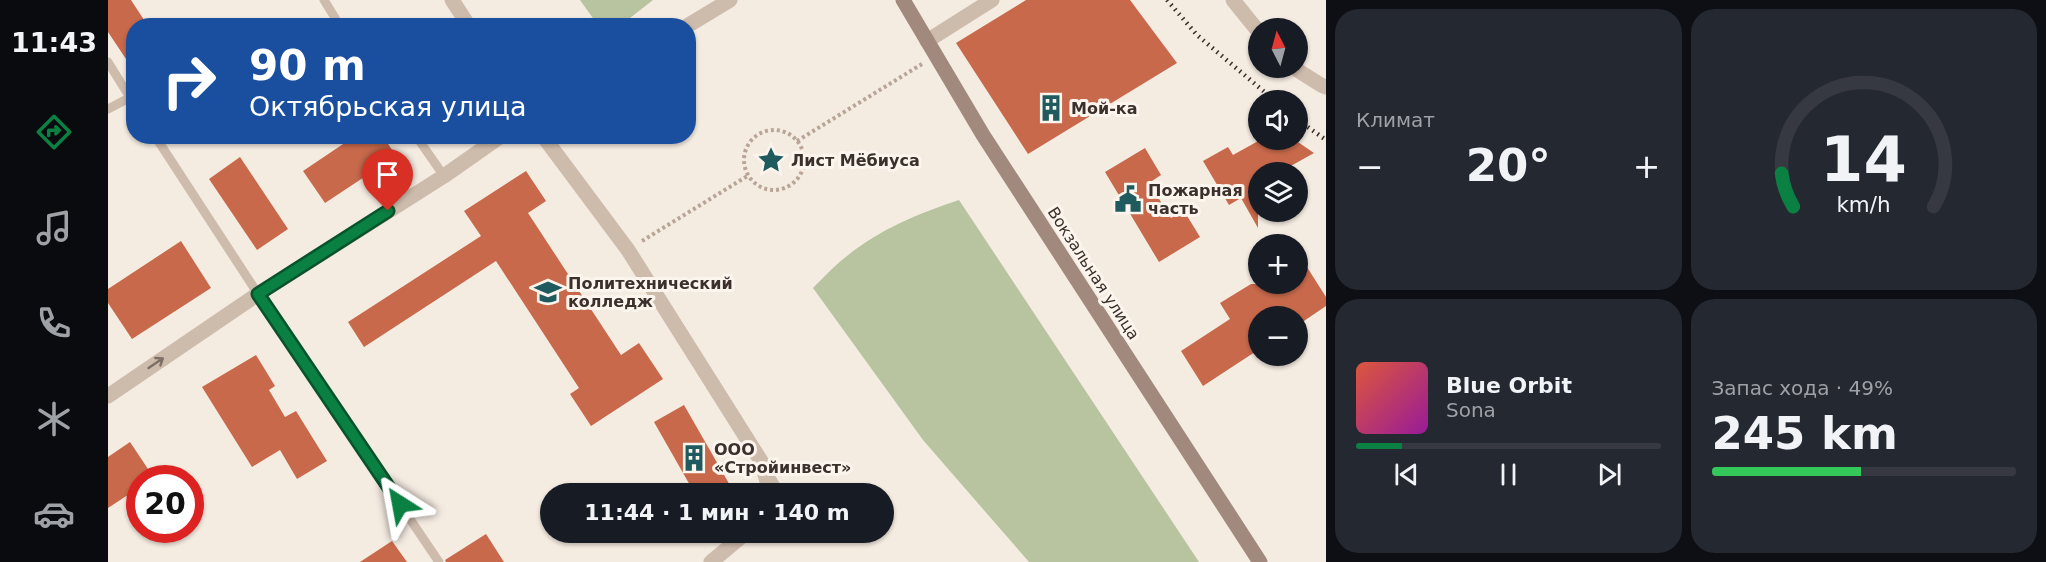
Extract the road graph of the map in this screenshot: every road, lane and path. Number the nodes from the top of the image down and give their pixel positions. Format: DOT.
graph roads {
  1 [pos="324,0"];
  2 [pos="452,0"];
  3 [pos="730,0"];
  4 [pos="903,0"];
  5 [pos="992,0"];
  6 [pos="1233,0"];
  7 [pos="335,18"];
  8 [pos="464,18"];
  9 [pos="1248,19"];
  10 [pos="696,21"];
  11 [pos="927,41"];
  12 [pos="935,56"];
  13 [pos="108,62"];
  14 [pos="1308,77"];
  15 [pos="1326,87"];
  16 [pos="126,93"];
  17 [pos="126,103"];
  18 [pos="108,109"];
  19 [pos="797,141"];
  20 [pos="159,144"];
  21 [pos="422,144"];
  22 [pos="490,144"];
  23 [pos="549,144"];
  24 [pos="748,175"];
  25 [pos="444,176"];
  26 [pos="628,250"];
  27 [pos="258,294"];
  28 [pos="108,396"];
  29 [pos="761,461"];
  30 [pos="767,483"];
  31 [pos="774,483"];
  32 [pos="734,543"];
  33 [pos="439,562"];
  34 [pos="711,562"];
  35 [pos="1260,562"];
  1 -- 7 [label="lane"];
  2 -- 8 [label="street"];
  3 -- 10 [label="street"];
  4 -- 11 [label="main road, Вокзальная улица"];
  5 -- 11 [label="street"];
  6 -- 9 [label="street"];
  11 -- 12 [label="main road, Вокзальная улица"];
  12 -- 19 [label="path"];
  12 -- 35 [label="main road, Вокзальная улица"];
  13 -- 16 [label="lane"];
  14 -- 15 [label="street"];
  17 -- 18 [label="lane"];
  19 -- 24 [label="path"];
  19 -- 24 [label="path"];
  20 -- 27 [label="lane"];
  21 -- 25 [label="lane"];
  22 -- 25 [label="street"];
  23 -- 26 [label="street"];
  24 -- 26 [label="path"];
  25 -- 27 [label="street"];
  26 -- 29 [label="street"];
  28 -- 27 [label="street, one-way"];
  27 -- 33 [label="lane"];
  29 -- 30 [label="street"];
  29 -- 31 [label="lane"];
  32 -- 34 [label="street"];
}
